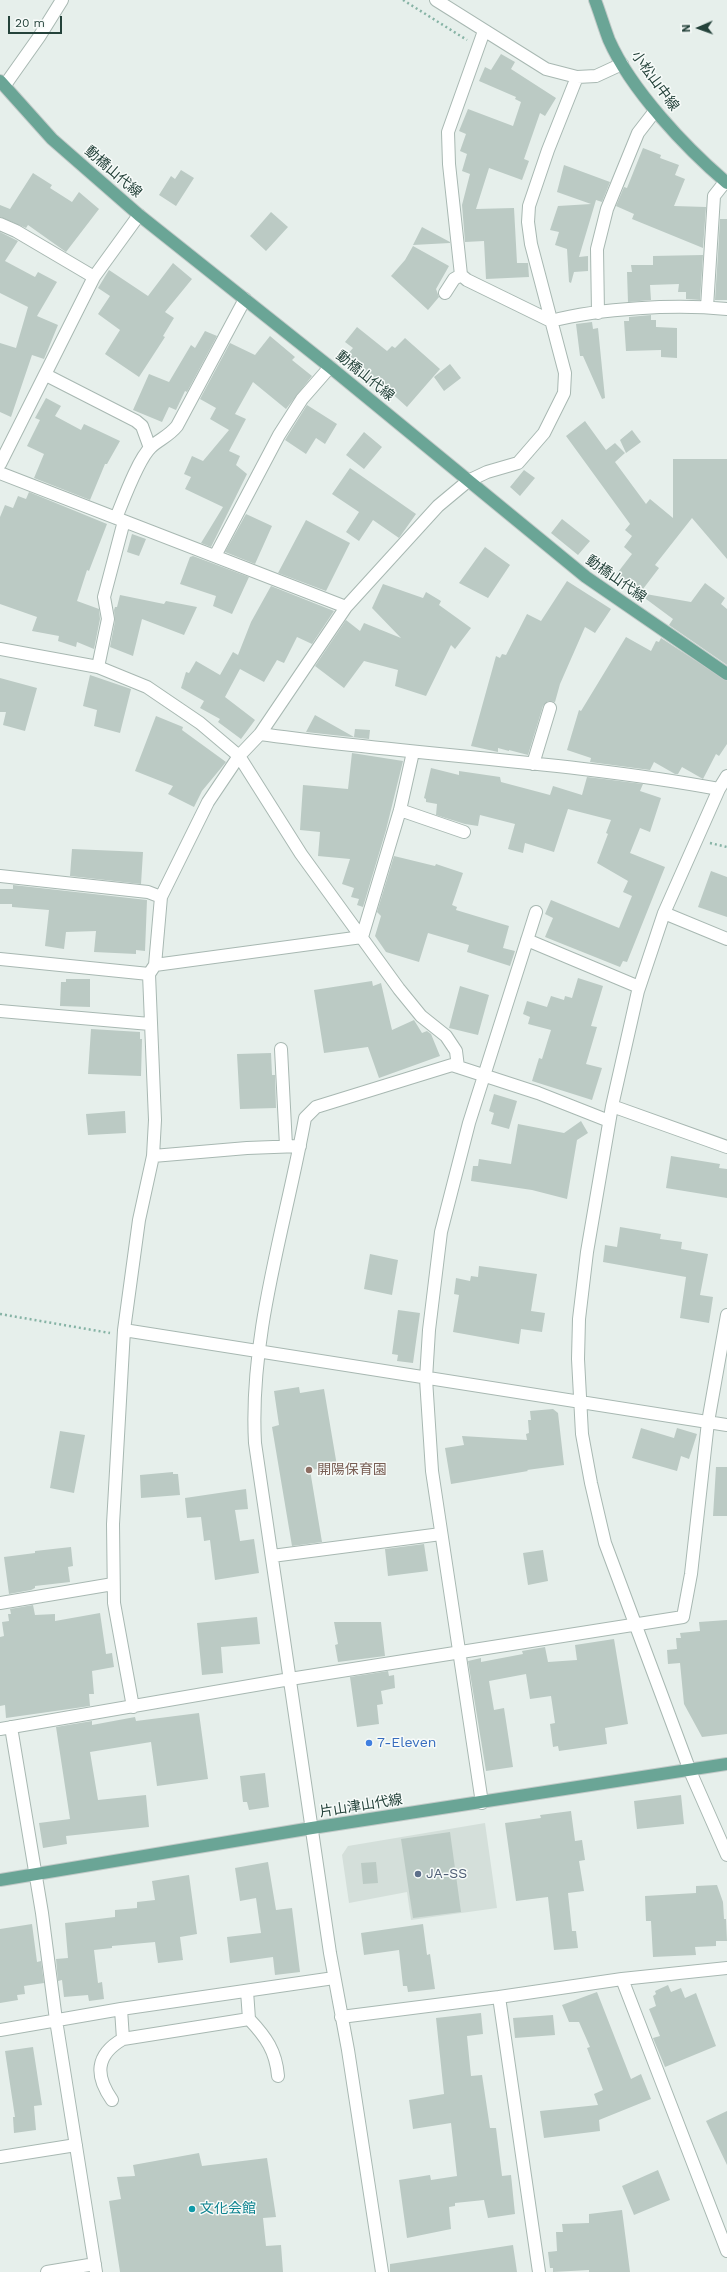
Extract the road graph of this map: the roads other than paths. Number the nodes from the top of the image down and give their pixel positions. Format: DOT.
graph roads {
  1 [pos="62,0"];
  2 [pos="436,0"];
  3 [pos="595,0"];
  4 [pos="484,31"];
  5 [pos="622,64"];
  6 [pos="577,77"];
  7 [pos="2,83"];
  8 [pos="655,112"];
  9 [pos="726,182"];
  10 [pos="139,215"];
  11 [pos="0,224"];
  12 [pos="461,275"];
  13 [pos="94,277"];
  14 [pos="446,293"];
  15 [pos="245,299"];
  16 [pos="708,307"];
  17 [pos="727,309"];
  18 [pos="598,313"];
  19 [pos="551,321"];
  20 [pos="330,367"];
  21 [pos="46,375"];
  22 [pos="150,448"];
  23 [pos="0,464"];
  24 [pos="0,473"];
  25 [pos="468,481"];
  26 [pos="120,519"];
  27 [pos="215,556"];
  28 [pos="346,607"];
  29 [pos="0,649"];
  30 [pos="98,667"];
  31 [pos="727,674"];
  32 [pos="550,708"];
  33 [pos="260,734"];
  34 [pos="413,752"];
  35 [pos="239,756"];
  36 [pos="533,764"];
  37 [pos="727,776"];
  38 [pos="719,789"];
  39 [pos="400,810"];
  40 [pos="464,832"];
  41 [pos="0,876"];
  42 [pos="161,897"];
  43 [pos="536,912"];
  44 [pos="664,913"];
  45 [pos="362,937"];
  46 [pos="727,938"];
  47 [pos="527,940"];
  48 [pos="0,959"];
  49 [pos="152,969"];
  50 [pos="639,987"];
  51 [pos="0,1011"];
  52 [pos="150,1024"];
  53 [pos="281,1049"];
  54 [pos="458,1067"];
  55 [pos="484,1075"];
  56 [pos="612,1106"];
  57 [pos="609,1121"];
  58 [pos="286,1146"];
  59 [pos="300,1146"];
  60 [pos="727,1147"];
  61 [pos="153,1156"];
  62 [pos="727,1315"];
  63 [pos="123,1332"];
  64 [pos="258,1353"];
  65 [pos="426,1379"];
  66 [pos="579,1403"];
  67 [pos="708,1422"];
  68 [pos="727,1425"];
  69 [pos="441,1534"];
  70 [pos="272,1556"];
  71 [pos="113,1584"];
  72 [pos="0,1603"];
  73 [pos="634,1625"];
  74 [pos="460,1653"];
  75 [pos="290,1680"];
  76 [pos="132,1707"];
  77 [pos="6,1728"];
  78 [pos="727,1764"];
  79 [pos="690,1771"];
  80 [pos="482,1803"];
  81 [pos="312,1828"];
  82 [pos="727,1855"];
  83 [pos="36,1875"];
  84 [pos="0,1880"];
  85 [pos="727,1968"];
  86 [pos="334,1978"];
  87 [pos="622,1979"];
  88 [pos="247,1991"];
  89 [pos="499,1997"];
  90 [pos="121,2009"];
  91 [pos="342,2017"];
  92 [pos="249,2019"];
  93 [pos="56,2020"];
  94 [pos="0,2030"];
  95 [pos="123,2039"];
  96 [pos="278,2076"];
  97 [pos="112,2100"];
  98 [pos="76,2146"];
  99 [pos="0,2157"];
  100 [pos="727,2251"];
  101 [pos="95,2268"];
  102 [pos="47,2272"];
  103 [pos="382,2272"];
  104 [pos="539,2272"];
  1 -- 7 [label="street"];
  2 -- 4 [label="street"];
  3 -- 5 [label="main road, 小松山中線"];
  4 -- 6 [label="street"];
  4 -- 12 [label="street"];
  5 -- 6 [label="street"];
  5 -- 8 [label="main road, 小松山中線"];
  6 -- 19 [label="street"];
  7 -- 10 [label="main road, 動橋山代線"];
  8 -- 9 [label="main road, 小松山中線"];
  8 -- 18 [label="street"];
  9 -- 16 [label="street"];
  10 -- 13 [label="street"];
  10 -- 15 [label="main road, 動橋山代線"];
  11 -- 13 [label="street"];
  12 -- 14 [label="street"];
  12 -- 19 [label="street"];
  13 -- 21 [label="street"];
  15 -- 20 [label="main road, 動橋山代線"];
  15 -- 22 [label="street"];
  16 -- 17 [label="street"];
  16 -- 18 [label="street"];
  18 -- 19 [label="street"];
  19 -- 25 [label="street"];
  20 -- 25 [label="main road, 動橋山代線"];
  20 -- 27 [label="street"];
  21 -- 22 [label="street"];
  21 -- 23 [label="street"];
  22 -- 26 [label="street"];
  24 -- 26 [label="street"];
  25 -- 28 [label="street"];
  25 -- 31 [label="main road, 動橋山代線"];
  26 -- 27 [label="street"];
  26 -- 30 [label="street"];
  27 -- 28 [label="street"];
  28 -- 33 [label="street"];
  29 -- 30 [label="street"];
  30 -- 35 [label="street"];
  32 -- 36 [label="street"];
  33 -- 34 [label="street"];
  33 -- 35 [label="street"];
  34 -- 36 [label="street"];
  34 -- 39 [label="street"];
  35 -- 42 [label="street"];
  35 -- 45 [label="street"];
  36 -- 38 [label="street"];
  37 -- 38 [label="street"];
  38 -- 44 [label="street"];
  39 -- 40 [label="street"];
  39 -- 45 [label="street"];
  41 -- 42 [label="street"];
  42 -- 49 [label="street"];
  43 -- 47 [label="street"];
  44 -- 46 [label="street"];
  44 -- 50 [label="street"];
  45 -- 49 [label="street"];
  45 -- 54 [label="street"];
  47 -- 50 [label="street"];
  47 -- 55 [label="street"];
  48 -- 49 [label="street"];
  49 -- 52 [label="street"];
  50 -- 56 [label="street"];
  51 -- 52 [label="street"];
  52 -- 61 [label="street"];
  53 -- 58 [label="street"];
  54 -- 55 [label="street"];
  54 -- 59 [label="street"];
  55 -- 57 [label="street"];
  55 -- 65 [label="street"];
  56 -- 57 [label="street"];
  56 -- 60 [label="street"];
  57 -- 66 [label="street"];
  58 -- 59 [label="street"];
  58 -- 61 [label="street"];
  59 -- 64 [label="street"];
  61 -- 63 [label="street"];
  62 -- 67 [label="street"];
  63 -- 64 [label="street"];
  63 -- 71 [label="street"];
  64 -- 65 [label="street"];
  64 -- 70 [label="street"];
  65 -- 66 [label="street"];
  65 -- 69 [label="street"];
  66 -- 67 [label="street"];
  66 -- 73 [label="street"];
  67 -- 68 [label="street"];
  67 -- 73 [label="street"];
  69 -- 70 [label="street"];
  69 -- 74 [label="street"];
  70 -- 75 [label="street"];
  71 -- 72 [label="street"];
  71 -- 76 [label="street"];
  73 -- 74 [label="street"];
  73 -- 79 [label="street"];
  74 -- 75 [label="street"];
  74 -- 80 [label="street"];
  75 -- 76 [label="street"];
  75 -- 81 [label="street"];
  76 -- 77 [label="street"];
  77 -- 83 [label="street"];
  78 -- 79 [label="main road, 片山津山代線"];
  79 -- 80 [label="main road, 片山津山代線"];
  79 -- 82 [label="street"];
  80 -- 81 [label="main road, 片山津山代線"];
  81 -- 83 [label="main road, 片山津山代線"];
  81 -- 86 [label="street"];
  83 -- 84 [label="main road, 片山津山代線"];
  83 -- 93 [label="street"];
  85 -- 87 [label="street"];
  86 -- 88 [label="street"];
  86 -- 91 [label="street"];
  87 -- 89 [label="street"];
  87 -- 100 [label="street"];
  88 -- 90 [label="street"];
  88 -- 92 [label="street"];
  89 -- 91 [label="street"];
  89 -- 104 [label="street"];
  90 -- 93 [label="street"];
  90 -- 95 [label="street"];
  91 -- 103 [label="street"];
  92 -- 95 [label="street"];
  92 -- 96 [label="street"];
  93 -- 94 [label="street"];
  93 -- 98 [label="street"];
  95 -- 97 [label="street"];
  98 -- 99 [label="street"];
  98 -- 101 [label="street"];
  101 -- 102 [label="street"];
}
